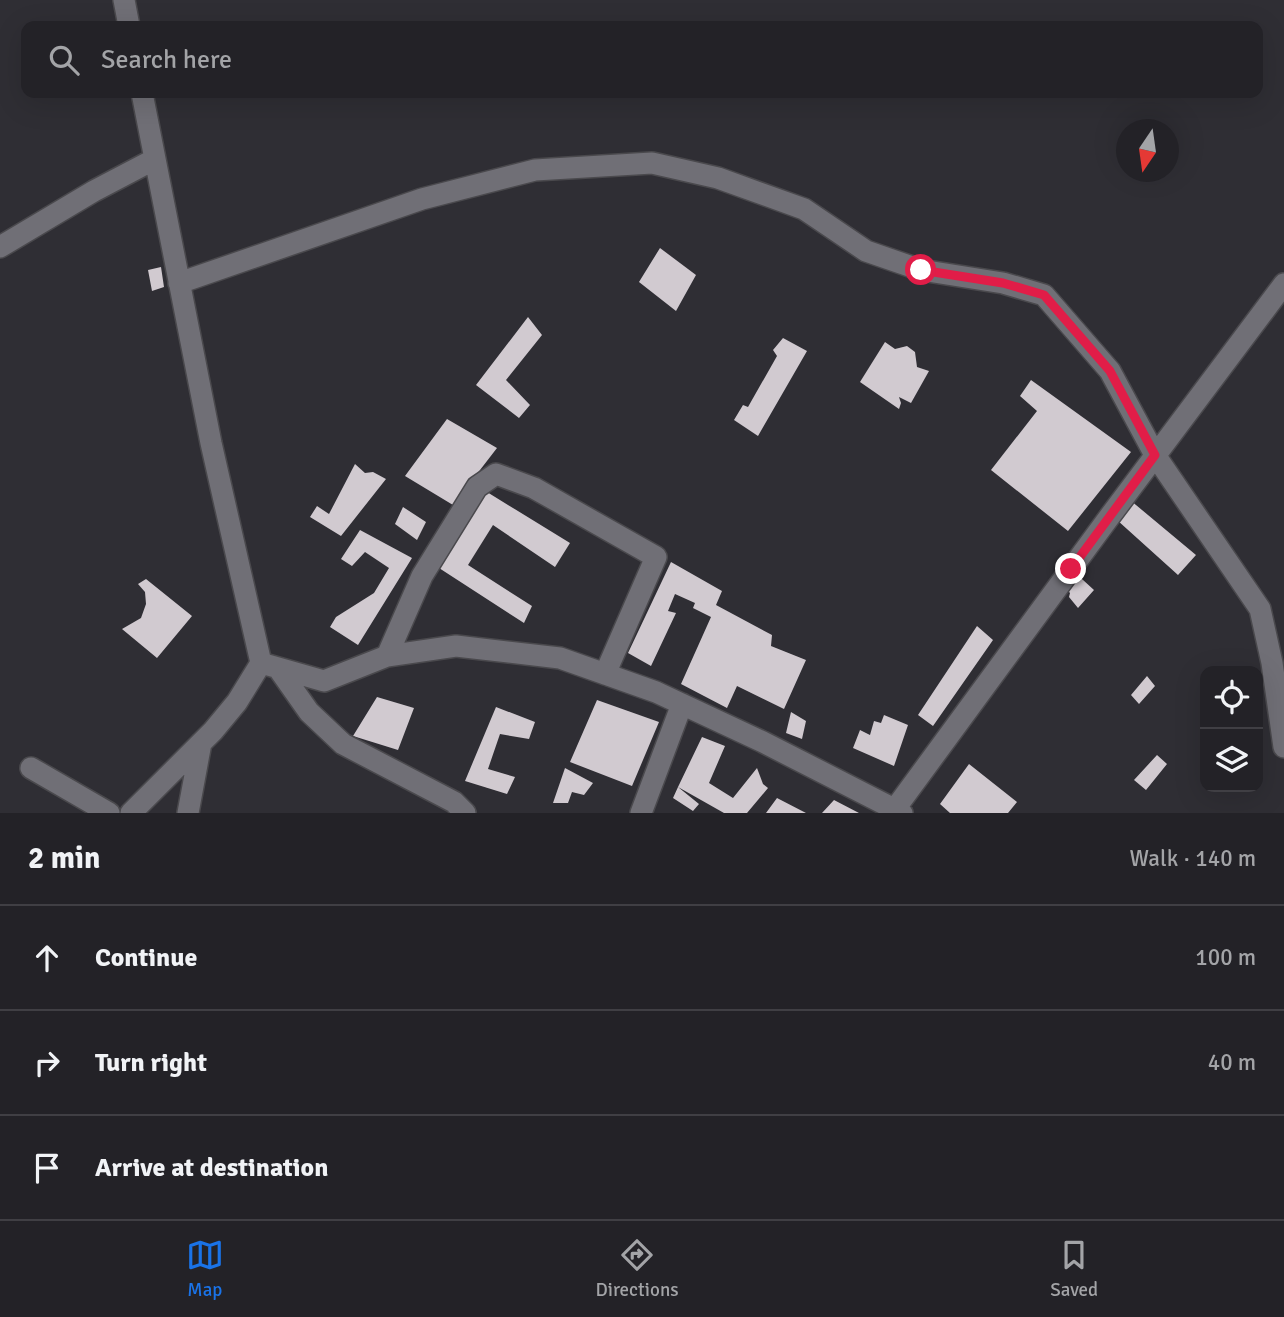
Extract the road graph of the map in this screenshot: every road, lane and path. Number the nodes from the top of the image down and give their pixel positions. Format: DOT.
graph roads {
  1 [pos="124,0"];
  2 [pos="128,21"];
  3 [pos="143,98"];
  4 [pos="155,159"];
  5 [pos="0,247"];
  6 [pos="180,284"];
  7 [pos="1284,284"];
  8 [pos="1155,455"];
  9 [pos="387,656"];
  10 [pos="270,665"];
  11 [pos="605,674"];
  12 [pos="682,704"];
  13 [pos="201,743"];
  14 [pos="1284,747"];
  15 [pos="31,768"];
  16 [pos="897,811"];
  17 [pos="109,813"];
  18 [pos="131,813"];
  19 [pos="188,813"];
  20 [pos="465,813"];
  21 [pos="641,813"];
  1 -- 2 [label="street"];
  3 -- 4 [label="street"];
  4 -- 5 [label="street"];
  4 -- 6 [label="street"];
  6 -- 8 [label="street"];
  6 -- 10 [label="street"];
  7 -- 8 [label="street"];
  8 -- 14 [label="street"];
  8 -- 16 [label="street"];
  9 -- 10 [label="street"];
  9 -- 11 [label="street"];
  9 -- 11 [label="street"];
  10 -- 13 [label="street"];
  10 -- 20 [label="street"];
  11 -- 12 [label="street"];
  12 -- 16 [label="street"];
  12 -- 21 [label="street"];
  13 -- 18 [label="street"];
  13 -- 19 [label="street"];
  15 -- 17 [label="street"];
}
